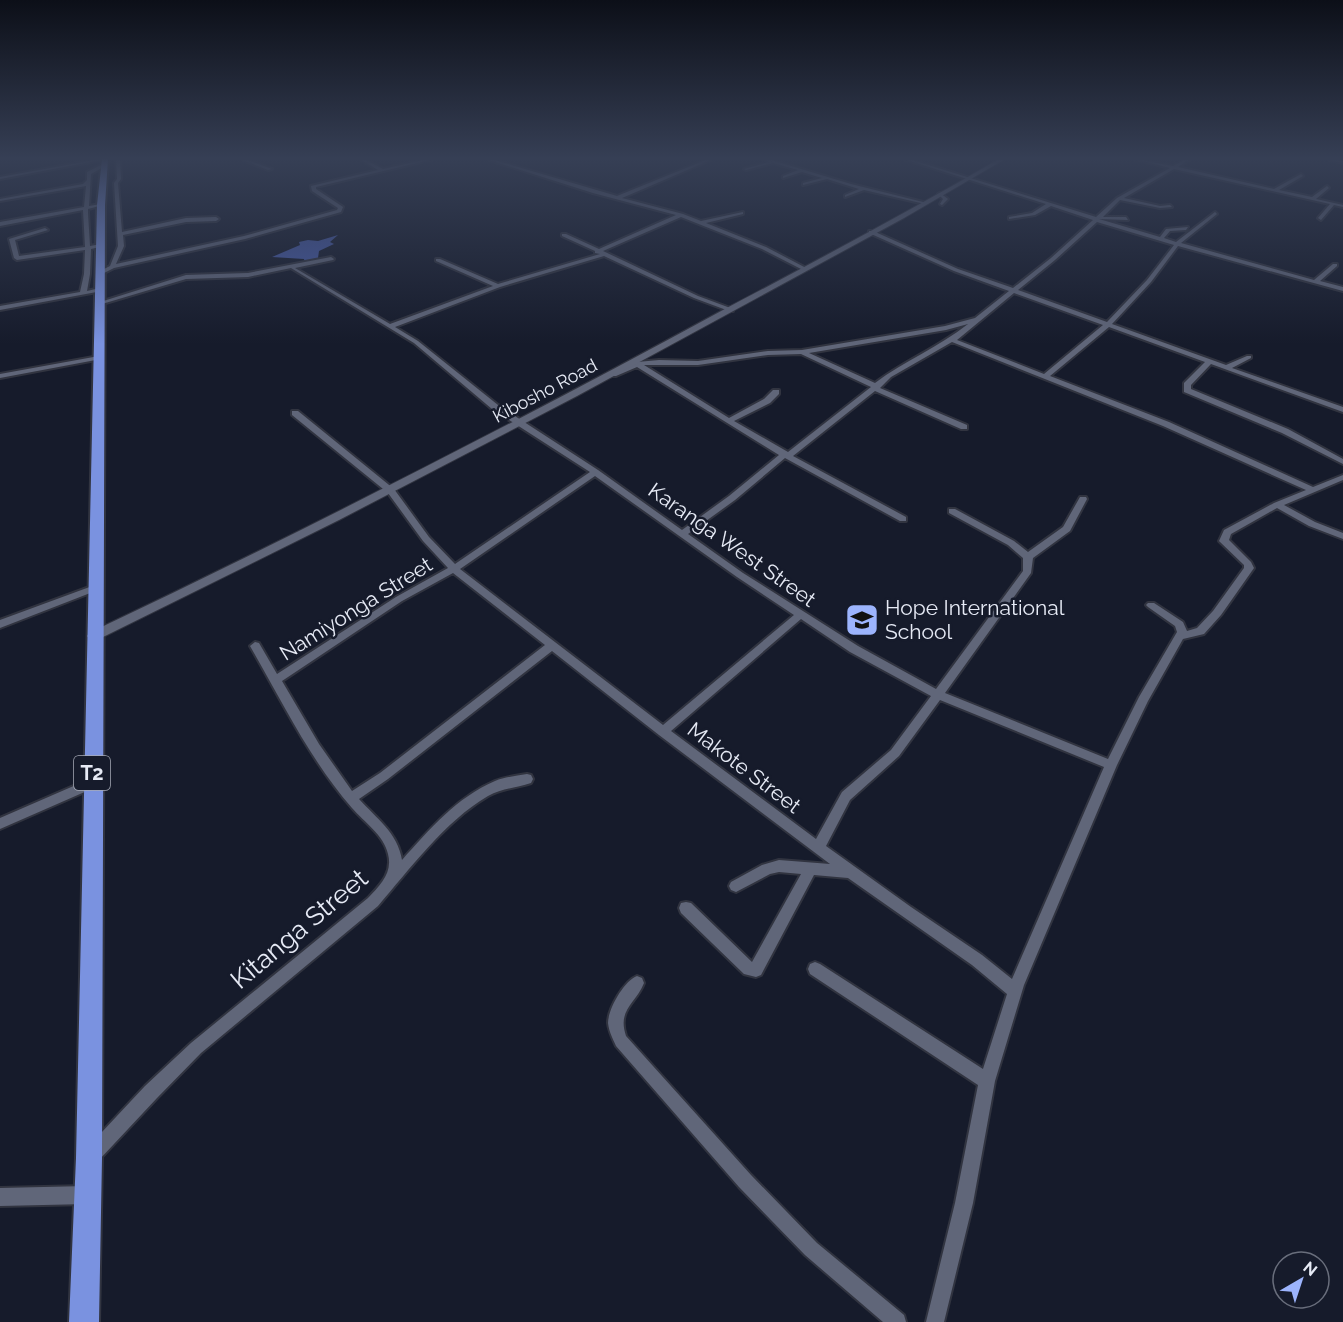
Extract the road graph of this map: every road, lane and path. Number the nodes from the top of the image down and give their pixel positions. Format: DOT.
graph roads {
  1 [pos="17,221"];
  2 [pos="94,221"];
  3 [pos="119,221"];
  4 [pos="183,221"];
  5 [pos="304,221"];
  6 [pos="669,221"];
  7 [pos="695,221"];
  8 [pos="710,221"];
  9 [pos="893,221"];
  10 [pos="1095,221"];
  11 [pos="1102,221"];
  12 [pos="1206,221"];
  13 [pos="701,223"];
  14 [pos="0,224"];
  15 [pos="1186,228"];
  16 [pos="45,230"];
  17 [pos="872,232"];
  18 [pos="120,234"];
  19 [pos="564,235"];
  20 [pos="1161,239"];
  21 [pos="1177,244"];
  22 [pos="95,247"];
  23 [pos="600,253"];
  24 [pos="330,260"];
  25 [pos="438,260"];
  26 [pos="1335,265"];
  27 [pos="293,268"];
  28 [pos="805,269"];
  29 [pos="1315,282"];
  30 [pos="99,285"];
  31 [pos="498,286"];
  32 [pos="1343,289"];
  33 [pos="1014,291"];
  34 [pos="0,308"];
  35 [pos="731,310"];
  36 [pos="978,320"];
  37 [pos="1108,324"];
  38 [pos="391,327"];
  39 [pos="952,340"];
  40 [pos="802,352"];
  41 [pos="1249,357"];
  42 [pos="99,358"];
  43 [pos="1209,362"];
  44 [pos="638,364"];
  45 [pos="1226,368"];
  46 [pos="0,376"];
  47 [pos="1046,376"];
  48 [pos="589,386"];
  49 [pos="876,388"];
  50 [pos="776,392"];
  51 [pos="1343,410"];
  52 [pos="295,413"];
  53 [pos="729,421"];
  54 [pos="520,423"];
  55 [pos="964,427"];
  56 [pos="787,455"];
  57 [pos="1343,462"];
  58 [pos="595,472"];
  59 [pos="1343,477"];
  60 [pos="1313,490"];
  61 [pos="391,491"];
  62 [pos="1083,499"];
  63 [pos="1277,506"];
  64 [pos="952,511"];
  65 [pos="903,519"];
  66 [pos="682,533"];
  67 [pos="1343,536"];
  68 [pos="1028,557"];
  69 [pos="454,569"];
  70 [pos="95,588"];
  71 [pos="1151,605"];
  72 [pos="800,615"];
  73 [pos="0,624"];
  74 [pos="94,636"];
  75 [pos="1180,636"];
  76 [pos="552,645"];
  77 [pos="255,646"];
  78 [pos="277,679"];
  79 [pos="938,695"];
  80 [pos="663,732"];
  81 [pos="1111,765"];
  82 [pos="526,779"];
  83 [pos="92,783"];
  84 [pos="351,798"];
  85 [pos="0,824"];
  86 [pos="818,848"];
  87 [pos="811,868"];
  88 [pos="852,873"];
  89 [pos="393,879"];
  90 [pos="736,886"];
  91 [pos="686,908"];
  92 [pos="815,969"];
  93 [pos="637,983"];
  94 [pos="1016,992"];
  95 [pos="987,1081"];
  96 [pos="89,1158"];
  97 [pos="88,1195"];
  98 [pos="0,1197"];
  99 [pos="84,1322"];
  100 [pos="897,1322"];
  101 [pos="935,1322"];
  1 -- 14 [label="street"];
  2 -- 22 [label="highway, T2"];
  3 -- 18 [label="street"];
  4 -- 18 [label="street"];
  5 -- 30 [label="street"];
  6 -- 23 [label="street"];
  7 -- 13 [label="street"];
  8 -- 13 [label="street"];
  9 -- 17 [label="street, Kibosho Road"];
  10 -- 33 [label="street"];
  11 -- 20 [label="street"];
  12 -- 21 [label="street"];
  13 -- 28 [label="street"];
  15 -- 20 [label="street"];
  16 -- 22 [label="street"];
  17 -- 28 [label="street, Kibosho Road"];
  17 -- 33 [label="street"];
  18 -- 30 [label="street"];
  19 -- 23 [label="street"];
  20 -- 21 [label="street"];
  21 -- 29 [label="street"];
  21 -- 37 [label="street"];
  22 -- 30 [label="highway, T2"];
  22 -- 30 [label="street"];
  23 -- 31 [label="street"];
  23 -- 35 [label="street"];
  24 -- 27 [label="street"];
  25 -- 31 [label="street"];
  26 -- 29 [label="street"];
  27 -- 30 [label="street"];
  27 -- 38 [label="street, Karanga West Street"];
  28 -- 35 [label="street, Kibosho Road"];
  29 -- 32 [label="street"];
  30 -- 34 [label="street"];
  30 -- 42 [label="highway, T2"];
  31 -- 38 [label="street"];
  33 -- 36 [label="street"];
  33 -- 37 [label="street"];
  35 -- 48 [label="street, Kibosho Road"];
  36 -- 39 [label="street"];
  36 -- 40 [label="street"];
  37 -- 43 [label="street"];
  37 -- 47 [label="street"];
  38 -- 54 [label="street, Karanga West Street"];
  39 -- 47 [label="street"];
  39 -- 49 [label="street"];
  40 -- 44 [label="street"];
  40 -- 49 [label="street"];
  41 -- 45 [label="street"];
  42 -- 46 [label="street"];
  42 -- 70 [label="highway, T2"];
  43 -- 45 [label="street"];
  43 -- 57 [label="street"];
  44 -- 48 [label="street"];
  44 -- 53 [label="street"];
  45 -- 51 [label="street"];
  47 -- 60 [label="street"];
  48 -- 54 [label="street, Kibosho Road"];
  49 -- 55 [label="street"];
  49 -- 56 [label="street"];
  50 -- 53 [label="street"];
  52 -- 61 [label="street, Makote Street"];
  53 -- 56 [label="street"];
  54 -- 58 [label="street, Karanga West Street"];
  54 -- 61 [label="street, Kibosho Road"];
  56 -- 65 [label="street"];
  56 -- 66 [label="street"];
  58 -- 66 [label="street, Karanga West Street"];
  58 -- 69 [label="street"];
  59 -- 60 [label="street"];
  60 -- 63 [label="street"];
  61 -- 69 [label="street, Makote Street"];
  61 -- 74 [label="street, Kibosho Road"];
  62 -- 68 [label="street"];
  63 -- 67 [label="street"];
  63 -- 75 [label="street"];
  64 -- 68 [label="street"];
  66 -- 72 [label="street, Karanga West Street"];
  68 -- 79 [label="street"];
  69 -- 76 [label="street, Makote Street"];
  69 -- 78 [label="street, Namiyonga Street"];
  70 -- 73 [label="street"];
  70 -- 74 [label="highway, T2"];
  71 -- 75 [label="street"];
  72 -- 79 [label="street, Karanga West Street"];
  72 -- 80 [label="street"];
  74 -- 83 [label="highway, T2"];
  75 -- 81 [label="street"];
  76 -- 80 [label="street, Makote Street"];
  76 -- 84 [label="street"];
  77 -- 78 [label="street, Kitanga Street"];
  78 -- 84 [label="street, Kitanga Street"];
  79 -- 81 [label="street, Karanga West Street"];
  79 -- 86 [label="street"];
  80 -- 86 [label="street, Makote Street"];
  81 -- 94 [label="street"];
  82 -- 89 [label="street"];
  83 -- 85 [label="street"];
  83 -- 96 [label="highway, T2"];
  84 -- 89 [label="street, Kitanga Street"];
  86 -- 88 [label="street, Makote Street"];
  87 -- 88 [label="street"];
  87 -- 90 [label="street"];
  87 -- 91 [label="street"];
  88 -- 94 [label="street, Makote Street"];
  89 -- 96 [label="street, Kitanga Street"];
  92 -- 95 [label="street"];
  93 -- 100 [label="street"];
  94 -- 95 [label="street"];
  95 -- 101 [label="street"];
  96 -- 97 [label="highway, T2"];
  97 -- 98 [label="street"];
  97 -- 99 [label="highway, T2"];
}
